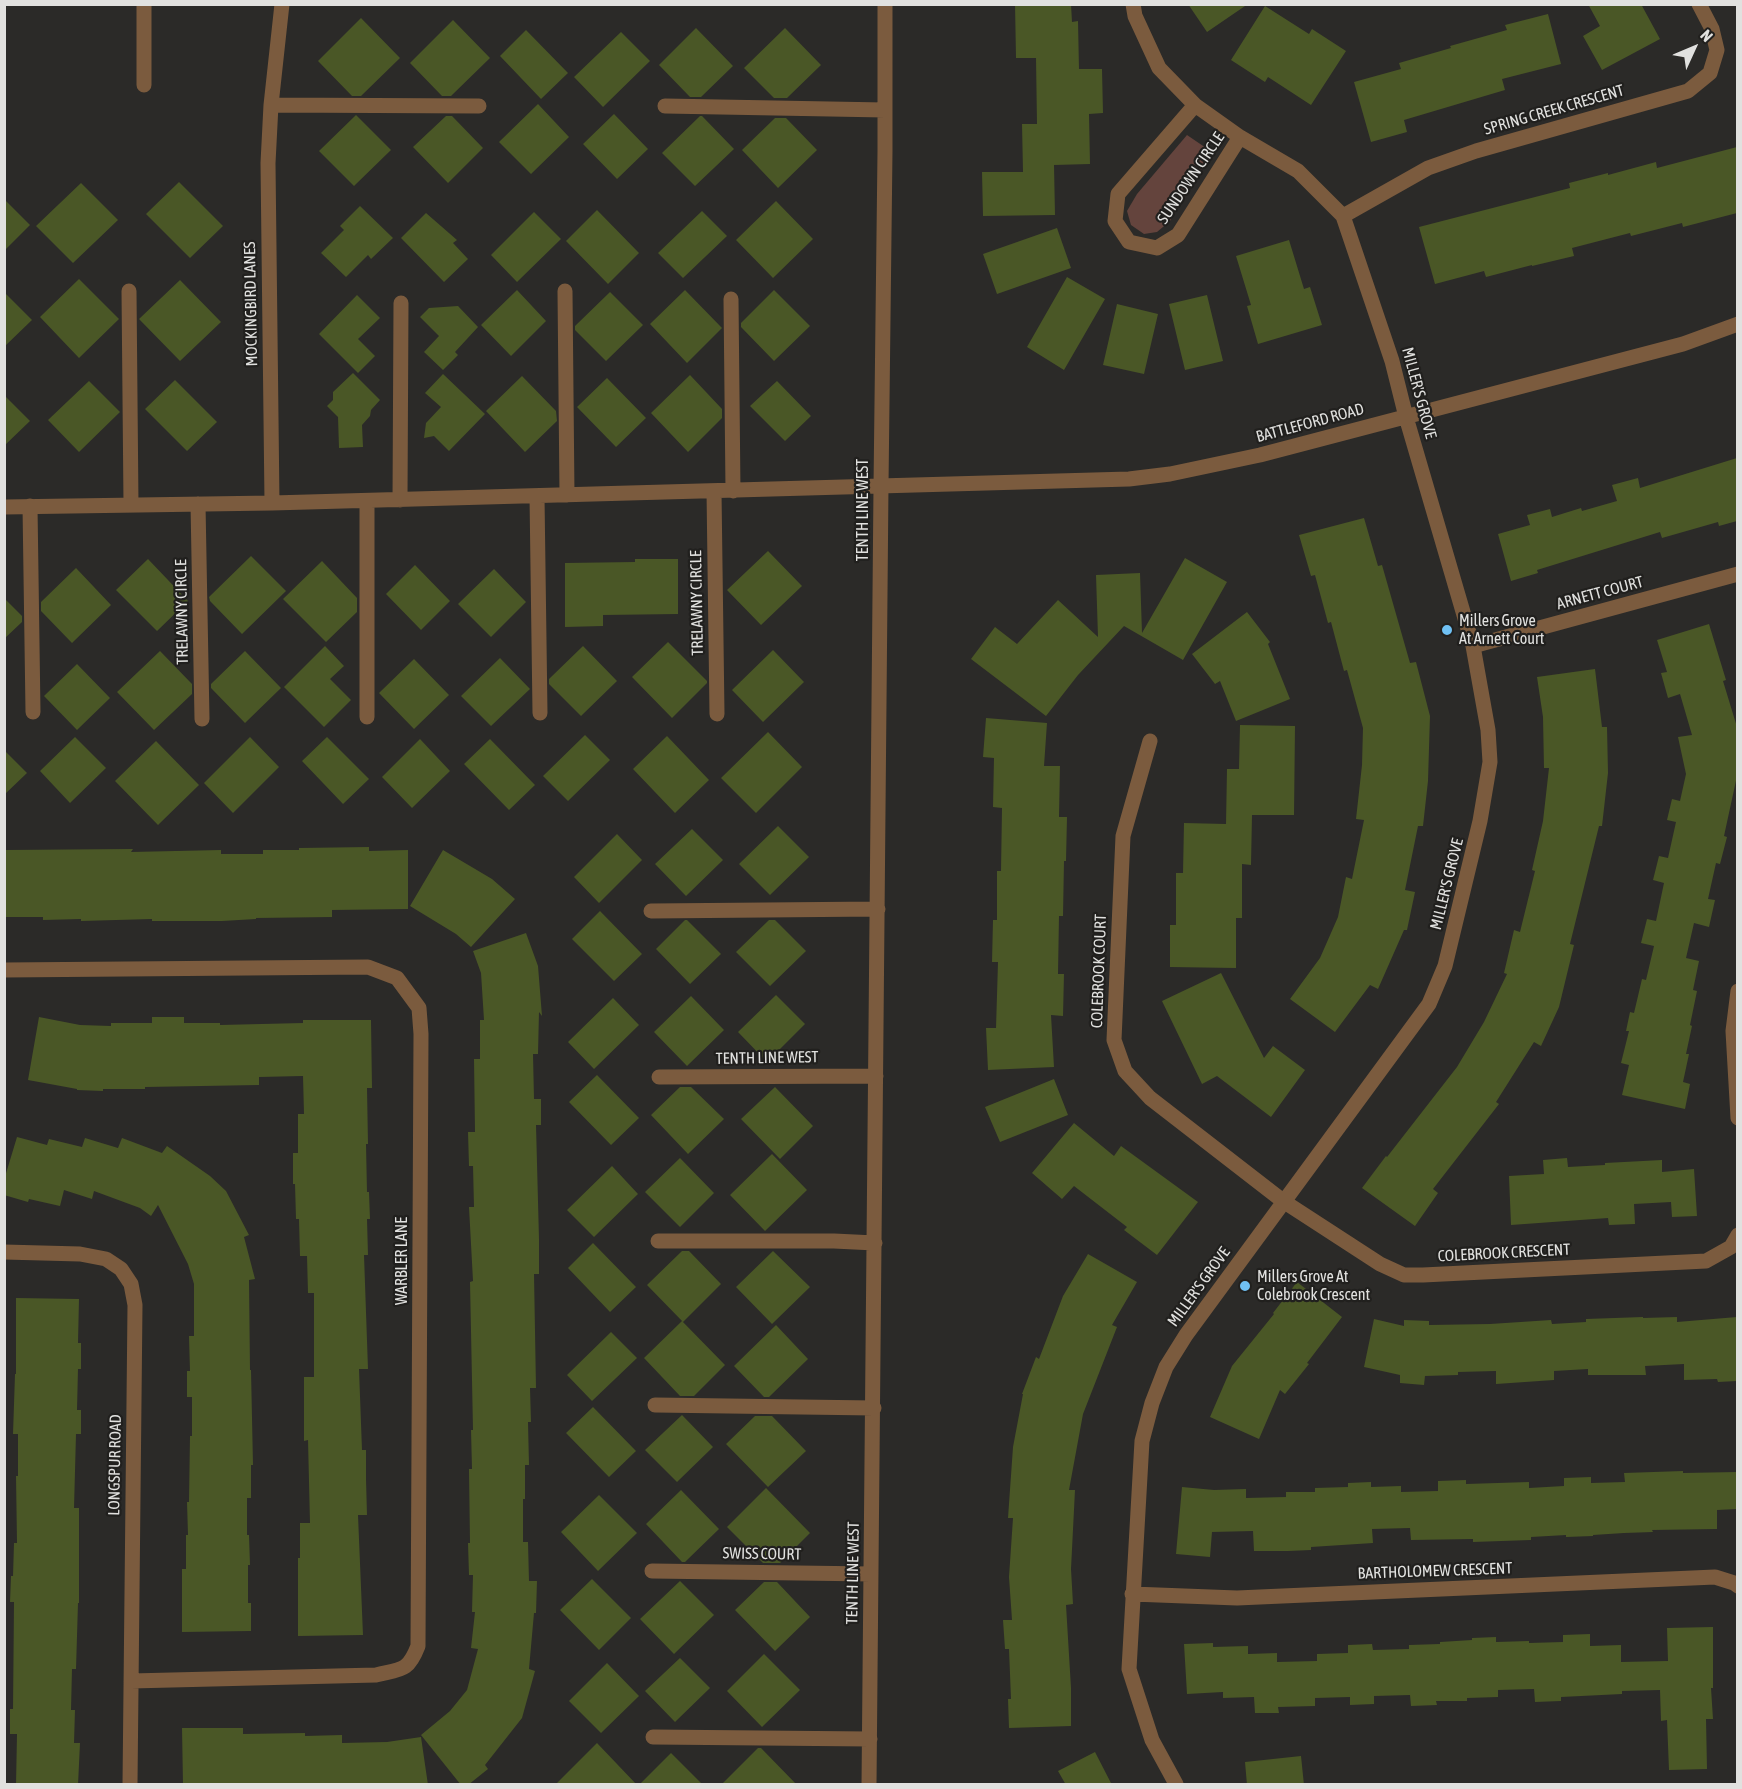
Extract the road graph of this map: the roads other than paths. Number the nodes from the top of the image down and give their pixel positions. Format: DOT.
graph roads {
  1 [pos="144,4"];
  2 [pos="282,4"];
  3 [pos="885,4"];
  4 [pos="1133,4"];
  5 [pos="1699,4"];
  6 [pos="144,86"];
  7 [pos="271,105"];
  8 [pos="1195,105"];
  9 [pos="479,106"];
  10 [pos="665,106"];
  11 [pos="885,110"];
  12 [pos="1240,137"];
  13 [pos="1343,216"];
  14 [pos="129,291"];
  15 [pos="565,291"];
  16 [pos="730,299"];
  17 [pos="402,303"];
  18 [pos="1737,324"];
  19 [pos="1406,417"];
  20 [pos="881,486"];
  21 [pos="714,491"];
  22 [pos="733,491"];
  23 [pos="567,495"];
  24 [pos="537,496"];
  25 [pos="400,500"];
  26 [pos="367,501"];
  27 [pos="272,503"];
  28 [pos="198,504"];
  29 [pos="131,505"];
  30 [pos="4,507"];
  31 [pos="30,507"];
  32 [pos="1737,574"];
  33 [pos="1473,646"];
  34 [pos="33,712"];
  35 [pos="540,713"];
  36 [pos="717,714"];
  37 [pos="367,717"];
  38 [pos="202,719"];
  39 [pos="1150,741"];
  40 [pos="878,909"];
  41 [pos="651,911"];
  42 [pos="4,970"];
  43 [pos="1737,992"];
  44 [pos="876,1076"];
  45 [pos="659,1077"];
  46 [pos="1737,1118"];
  47 [pos="1284,1201"];
  48 [pos="1737,1236"];
  49 [pos="658,1241"];
  50 [pos="875,1243"];
  51 [pos="4,1252"];
  52 [pos="655,1405"];
  53 [pos="874,1408"];
  54 [pos="652,1571"];
  55 [pos="871,1574"];
  56 [pos="1737,1586"];
  57 [pos="1132,1594"];
  58 [pos="131,1681"];
  59 [pos="653,1737"];
  60 [pos="870,1739"];
  61 [pos="130,1785"];
  62 [pos="869,1785"];
  63 [pos="1176,1785"];
  1 -- 6 [label="street"];
  2 -- 7 [label="street, MOCKINGBIRD LANES"];
  3 -- 11 [label="street, TENTH LINE WEST"];
  4 -- 8 [label="street, MILLER'S GROVE"];
  5 -- 13 [label="street, SPRING CREEK CRESCENT"];
  7 -- 9 [label="street"];
  7 -- 27 [label="street, MOCKINGBIRD LANES"];
  8 -- 12 [label="street, MILLER'S GROVE"];
  8 -- 12 [label="street, SUNDOWN CIRCLE"];
  10 -- 11 [label="street"];
  11 -- 20 [label="street, TENTH LINE WEST"];
  12 -- 13 [label="street, MILLER'S GROVE"];
  13 -- 19 [label="street, MILLER'S GROVE"];
  14 -- 29 [label="street"];
  15 -- 23 [label="street"];
  16 -- 22 [label="street"];
  17 -- 25 [label="street"];
  18 -- 19 [label="street, BATTLEFORD ROAD"];
  19 -- 20 [label="street, BATTLEFORD ROAD"];
  19 -- 33 [label="street, MILLER'S GROVE"];
  20 -- 22 [label="street"];
  20 -- 40 [label="street, TENTH LINE WEST"];
  21 -- 22 [label="street"];
  21 -- 23 [label="street"];
  21 -- 36 [label="street, TRELAWNY CIRCLE"];
  23 -- 24 [label="street"];
  24 -- 25 [label="street"];
  24 -- 35 [label="street"];
  25 -- 26 [label="street"];
  26 -- 27 [label="street"];
  26 -- 37 [label="street"];
  27 -- 28 [label="street"];
  28 -- 29 [label="street"];
  28 -- 38 [label="street, TRELAWNY CIRCLE"];
  29 -- 31 [label="street"];
  30 -- 31 [label="street"];
  31 -- 34 [label="street"];
  32 -- 33 [label="street, ARNETT COURT"];
  33 -- 47 [label="street, MILLER'S GROVE"];
  39 -- 47 [label="street, COLEBROOK COURT"];
  40 -- 41 [label="street"];
  40 -- 44 [label="street, TENTH LINE WEST"];
  42 -- 58 [label="street, WARBLER LANE"];
  43 -- 46 [label="street"];
  44 -- 45 [label="street, TENTH LINE WEST"];
  44 -- 50 [label="street, TENTH LINE WEST"];
  47 -- 48 [label="street, COLEBROOK CRESCENT"];
  47 -- 57 [label="street, MILLER'S GROVE"];
  49 -- 50 [label="street"];
  50 -- 53 [label="street, TENTH LINE WEST"];
  51 -- 58 [label="street, LONGSPUR ROAD"];
  52 -- 53 [label="street"];
  53 -- 55 [label="street, TENTH LINE WEST"];
  54 -- 55 [label="street, SWISS COURT"];
  55 -- 60 [label="street, TENTH LINE WEST"];
  56 -- 57 [label="street, BARTHOLOMEW CRESCENT"];
  57 -- 63 [label="street, MILLER'S GROVE"];
  58 -- 61 [label="street, LONGSPUR ROAD"];
  59 -- 60 [label="street"];
  60 -- 62 [label="street, TENTH LINE WEST"];
}
